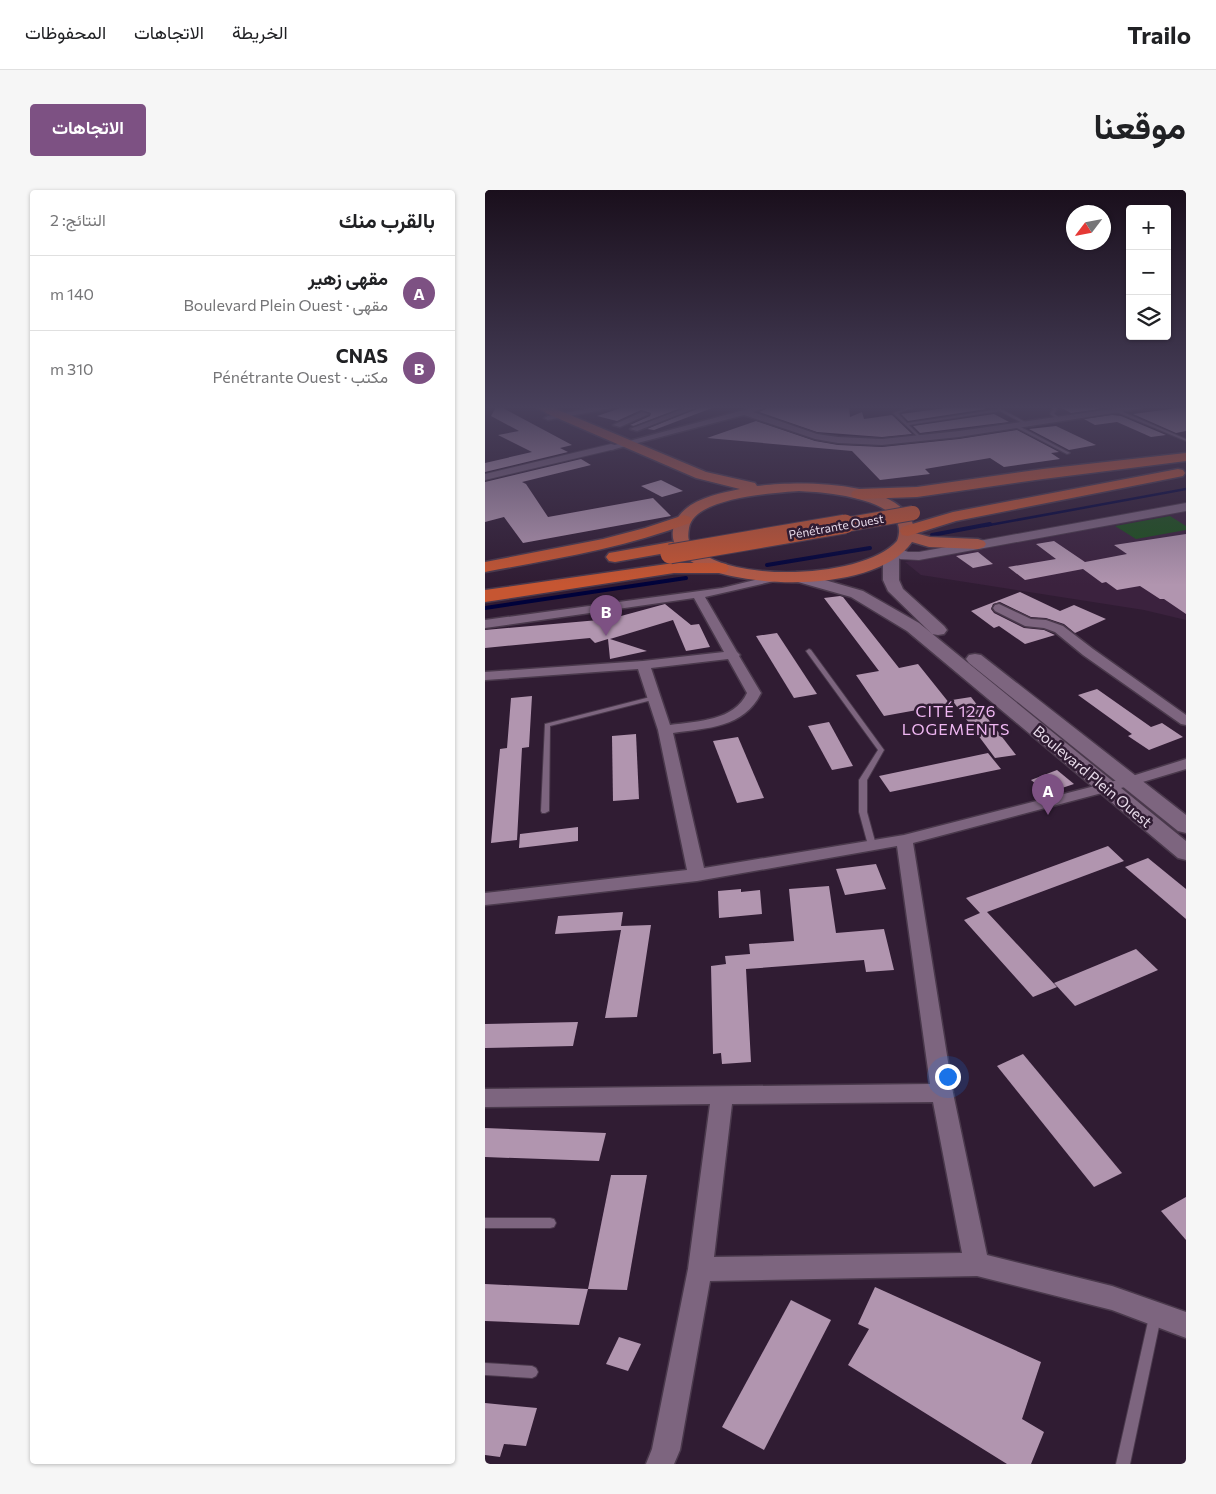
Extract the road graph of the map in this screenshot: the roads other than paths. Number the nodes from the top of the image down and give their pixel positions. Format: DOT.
graph roads {
  1 [pos="529,466"];
  2 [pos="640,466"];
  3 [pos="679,466"];
  4 [pos="1113,466"];
  5 [pos="1155,466"];
  6 [pos="1186,467"];
  7 [pos="1186,472"];
  8 [pos="485,477"];
  9 [pos="777,488"];
  10 [pos="859,494"];
  11 [pos="692,502"];
  12 [pos="1186,508"];
  13 [pos="910,510"];
  14 [pos="907,533"];
  15 [pos="978,544"];
  16 [pos="670,551"];
  17 [pos="893,553"];
  18 [pos="485,566"];
  19 [pos="720,568"];
  20 [pos="788,577"];
  21 [pos="485,578"];
  22 [pos="485,585"];
  23 [pos="697,594"];
  24 [pos="485,596"];
  25 [pos="999,608"];
  26 [pos="485,624"];
  27 [pos="809,652"];
  28 [pos="734,656"];
  29 [pos="643,665"];
  30 [pos="485,676"];
  31 [pos="654,698"];
  32 [pos="1186,721"];
  33 [pos="665,730"];
  34 [pos="1186,764"];
  35 [pos="1131,782"];
  36 [pos="1107,787"];
  37 [pos="545,812"];
  38 [pos="1186,826"];
  39 [pos="904,840"];
  40 [pos="872,846"];
  41 [pos="1186,853"];
  42 [pos="697,875"];
  43 [pos="485,899"];
  44 [pos="942,1093"];
  45 [pos="722,1095"];
  46 [pos="485,1098"];
  47 [pos="550,1222"];
  48 [pos="485,1223"];
  49 [pos="977,1264"];
  50 [pos="700,1269"];
  51 [pos="1155,1313"];
  52 [pos="1186,1325"];
  53 [pos="485,1369"];
  54 [pos="532,1372"];
  55 [pos="660,1464"];
  56 [pos="1123,1464"];
  1 -- 8 [label="street"];
  2 -- 11 [label="main road"];
  3 -- 9 [label="main road"];
  4 -- 10 [label="highway"];
  5 -- 13 [label="highway, Pénétrante Ouest"];
  6 -- 13 [label="highway, Pénétrante Ouest"];
  7 -- 14 [label="highway"];
  9 -- 10 [label="main road"];
  9 -- 11 [label="main road"];
  10 -- 14 [label="main road"];
  11 -- 18 [label="highway"];
  11 -- 19 [label="main road"];
  12 -- 15 [label="street"];
  13 -- 16 [label="highway, Pénétrante Ouest, bridge"];
  14 -- 15 [label="main road"];
  14 -- 17 [label="main road"];
  15 -- 17 [label="street"];
  16 -- 21 [label="highway, Pénétrante Ouest"];
  16 -- 22 [label="highway, Pénétrante Ouest"];
  17 -- 20 [label="main road"];
  17 -- 35 [label="main road, Boulevard Plein Ouest"];
  19 -- 20 [label="main road"];
  19 -- 24 [label="highway"];
  20 -- 23 [label="street"];
  20 -- 36 [label="main road, Boulevard Plein Ouest"];
  23 -- 26 [label="street"];
  23 -- 28 [label="street"];
  25 -- 32 [label="street"];
  27 -- 40 [label="lane"];
  28 -- 29 [label="street"];
  28 -- 33 [label="street"];
  29 -- 30 [label="street"];
  29 -- 31 [label="street"];
  31 -- 33 [label="street"];
  31 -- 37 [label="lane"];
  33 -- 42 [label="street"];
  34 -- 35 [label="street"];
  35 -- 36 [label="street"];
  35 -- 38 [label="main road, Boulevard Plein Ouest"];
  36 -- 39 [label="street"];
  36 -- 41 [label="main road, Boulevard Plein Ouest"];
  39 -- 40 [label="street"];
  39 -- 44 [label="street"];
  40 -- 42 [label="street"];
  42 -- 43 [label="street"];
  44 -- 45 [label="street"];
  44 -- 49 [label="street"];
  45 -- 46 [label="street"];
  45 -- 50 [label="street"];
  47 -- 48 [label="lane"];
  49 -- 50 [label="street"];
  49 -- 51 [label="street"];
  50 -- 55 [label="street"];
  51 -- 52 [label="street"];
  51 -- 56 [label="lane"];
  53 -- 54 [label="lane"];
}
